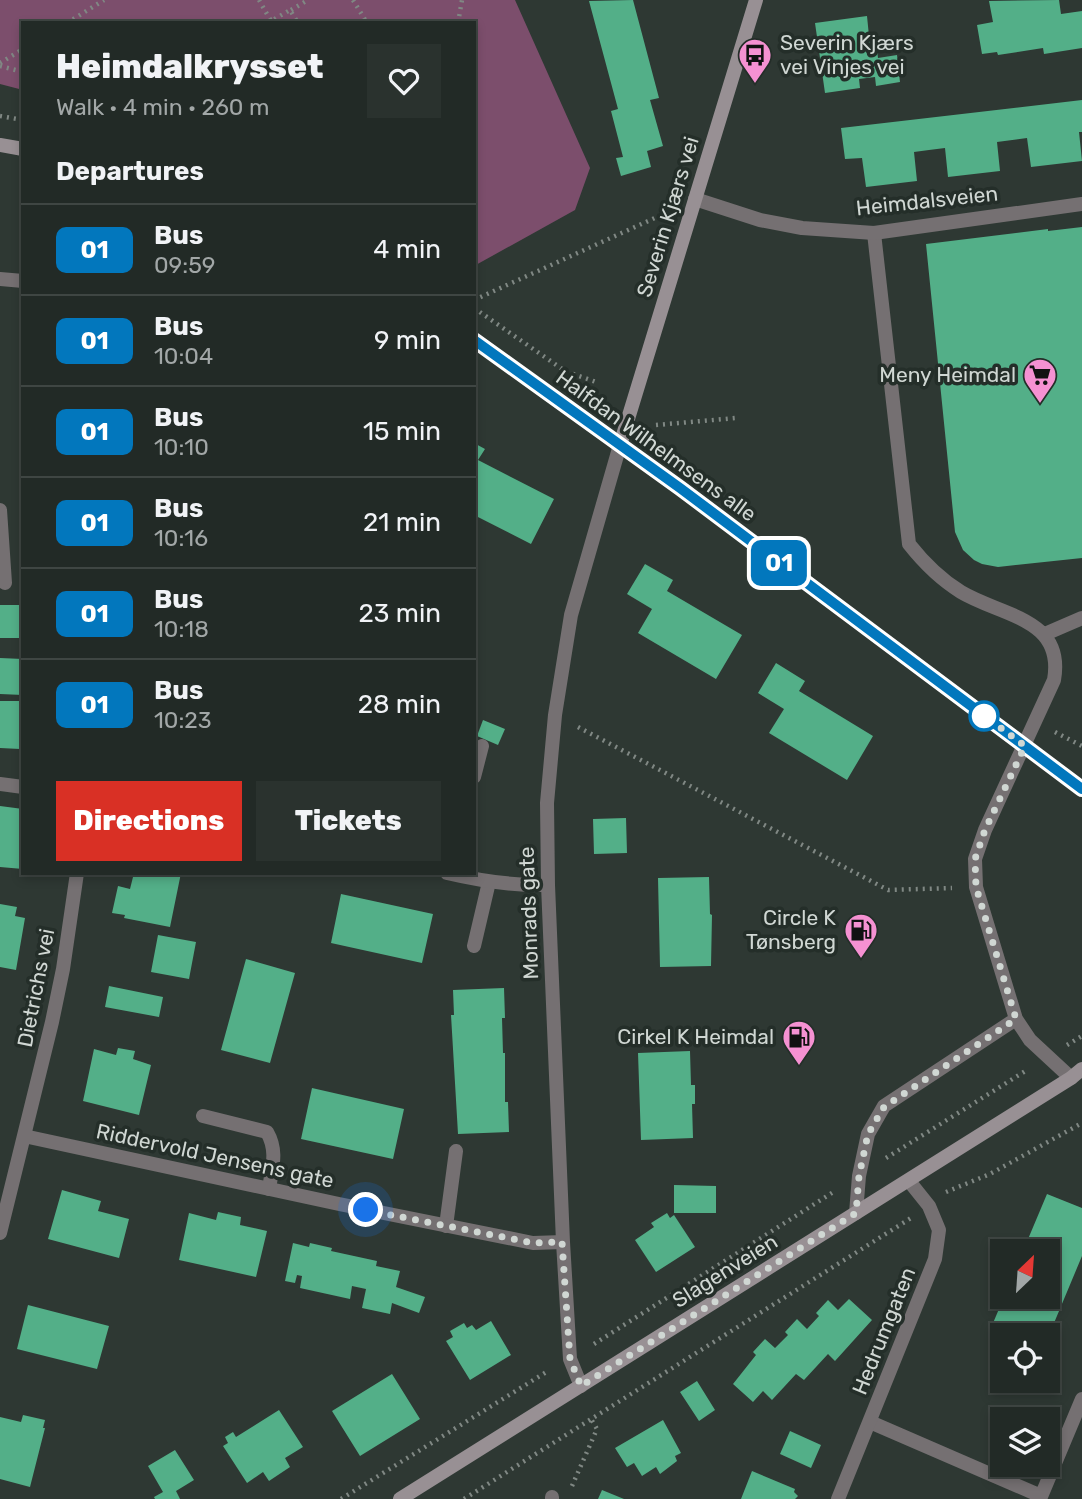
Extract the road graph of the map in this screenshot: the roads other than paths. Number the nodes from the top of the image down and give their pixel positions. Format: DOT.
graph roads {
  1 [pos="756,0"];
  2 [pos="0,145"];
  3 [pos="21,149"];
  4 [pos="695,199"];
  5 [pos="1082,204"];
  6 [pos="874,233"];
  7 [pos="0,279"];
  8 [pos="21,281"];
  9 [pos="476,341"];
  10 [pos="620,445"];
  11 [pos="0,510"];
  12 [pos="5,583"];
  13 [pos="1082,618"];
  14 [pos="1045,634"];
  15 [pos="482,746"];
  16 [pos="1025,746"];
  17 [pos="476,769"];
  18 [pos="0,784"];
  19 [pos="21,787"];
  20 [pos="1082,789"];
  21 [pos="78,875"];
  22 [pos="456,875"];
  23 [pos="489,882"];
  24 [pos="548,885"];
  25 [pos="474,946"];
  26 [pos="1016,1019"];
  27 [pos="1079,1076"];
  28 [pos="203,1116"];
  29 [pos="24,1136"];
  30 [pos="456,1151"];
  31 [pos="909,1181"];
  32 [pos="269,1189"];
  33 [pos="856,1213"];
  34 [pos="446,1226"];
  35 [pos="0,1233"];
  36 [pos="562,1242"];
  37 [pos="581,1386"];
  38 [pos="1082,1399"];
  39 [pos="870,1422"];
  40 [pos="1040,1498"];
  41 [pos="400,1499"];
  42 [pos="838,1499"];
  1 -- 4 [label="main road, Severin Kjærs vei"];
  2 -- 3 [label="main road"];
  4 -- 6 [label="street, Heimdalsveien"];
  4 -- 10 [label="main road, Severin Kjærs vei"];
  5 -- 6 [label="street, Heimdalsveien"];
  6 -- 14 [label="street"];
  7 -- 8 [label="street"];
  9 -- 10 [label="main road, Halfdan Wilhelmsens alle"];
  10 -- 16 [label="main road, Halfdan Wilhelmsens alle"];
  10 -- 24 [label="street, Monrads gate"];
  11 -- 12 [label="street"];
  13 -- 14 [label="street"];
  14 -- 16 [label="street"];
  15 -- 17 [label="street"];
  16 -- 20 [label="main road, Halfdan Wilhelmsens alle"];
  16 -- 26 [label="street"];
  18 -- 19 [label="street"];
  21 -- 29 [label="street, Dietrichs vei"];
  22 -- 23 [label="street"];
  23 -- 24 [label="street"];
  23 -- 25 [label="street"];
  24 -- 36 [label="street, Monrads gate"];
  26 -- 27 [label="street"];
  26 -- 33 [label="street"];
  27 -- 31 [label="main road, Slagenveien"];
  28 -- 32 [label="street"];
  29 -- 32 [label="street, Riddervold Jensens gate"];
  29 -- 35 [label="street, Dietrichs vei"];
  30 -- 34 [label="street"];
  31 -- 33 [label="main road, Slagenveien"];
  31 -- 39 [label="street, Hedrumgaten"];
  32 -- 34 [label="street, Riddervold Jensens gate"];
  33 -- 37 [label="main road, Slagenveien"];
  34 -- 36 [label="street, Riddervold Jensens gate"];
  36 -- 37 [label="street, Monrads gate"];
  37 -- 41 [label="main road, Slagenveien"];
  38 -- 40 [label="street"];
  39 -- 40 [label="street"];
  39 -- 42 [label="street, Hedrumgaten"];
}
